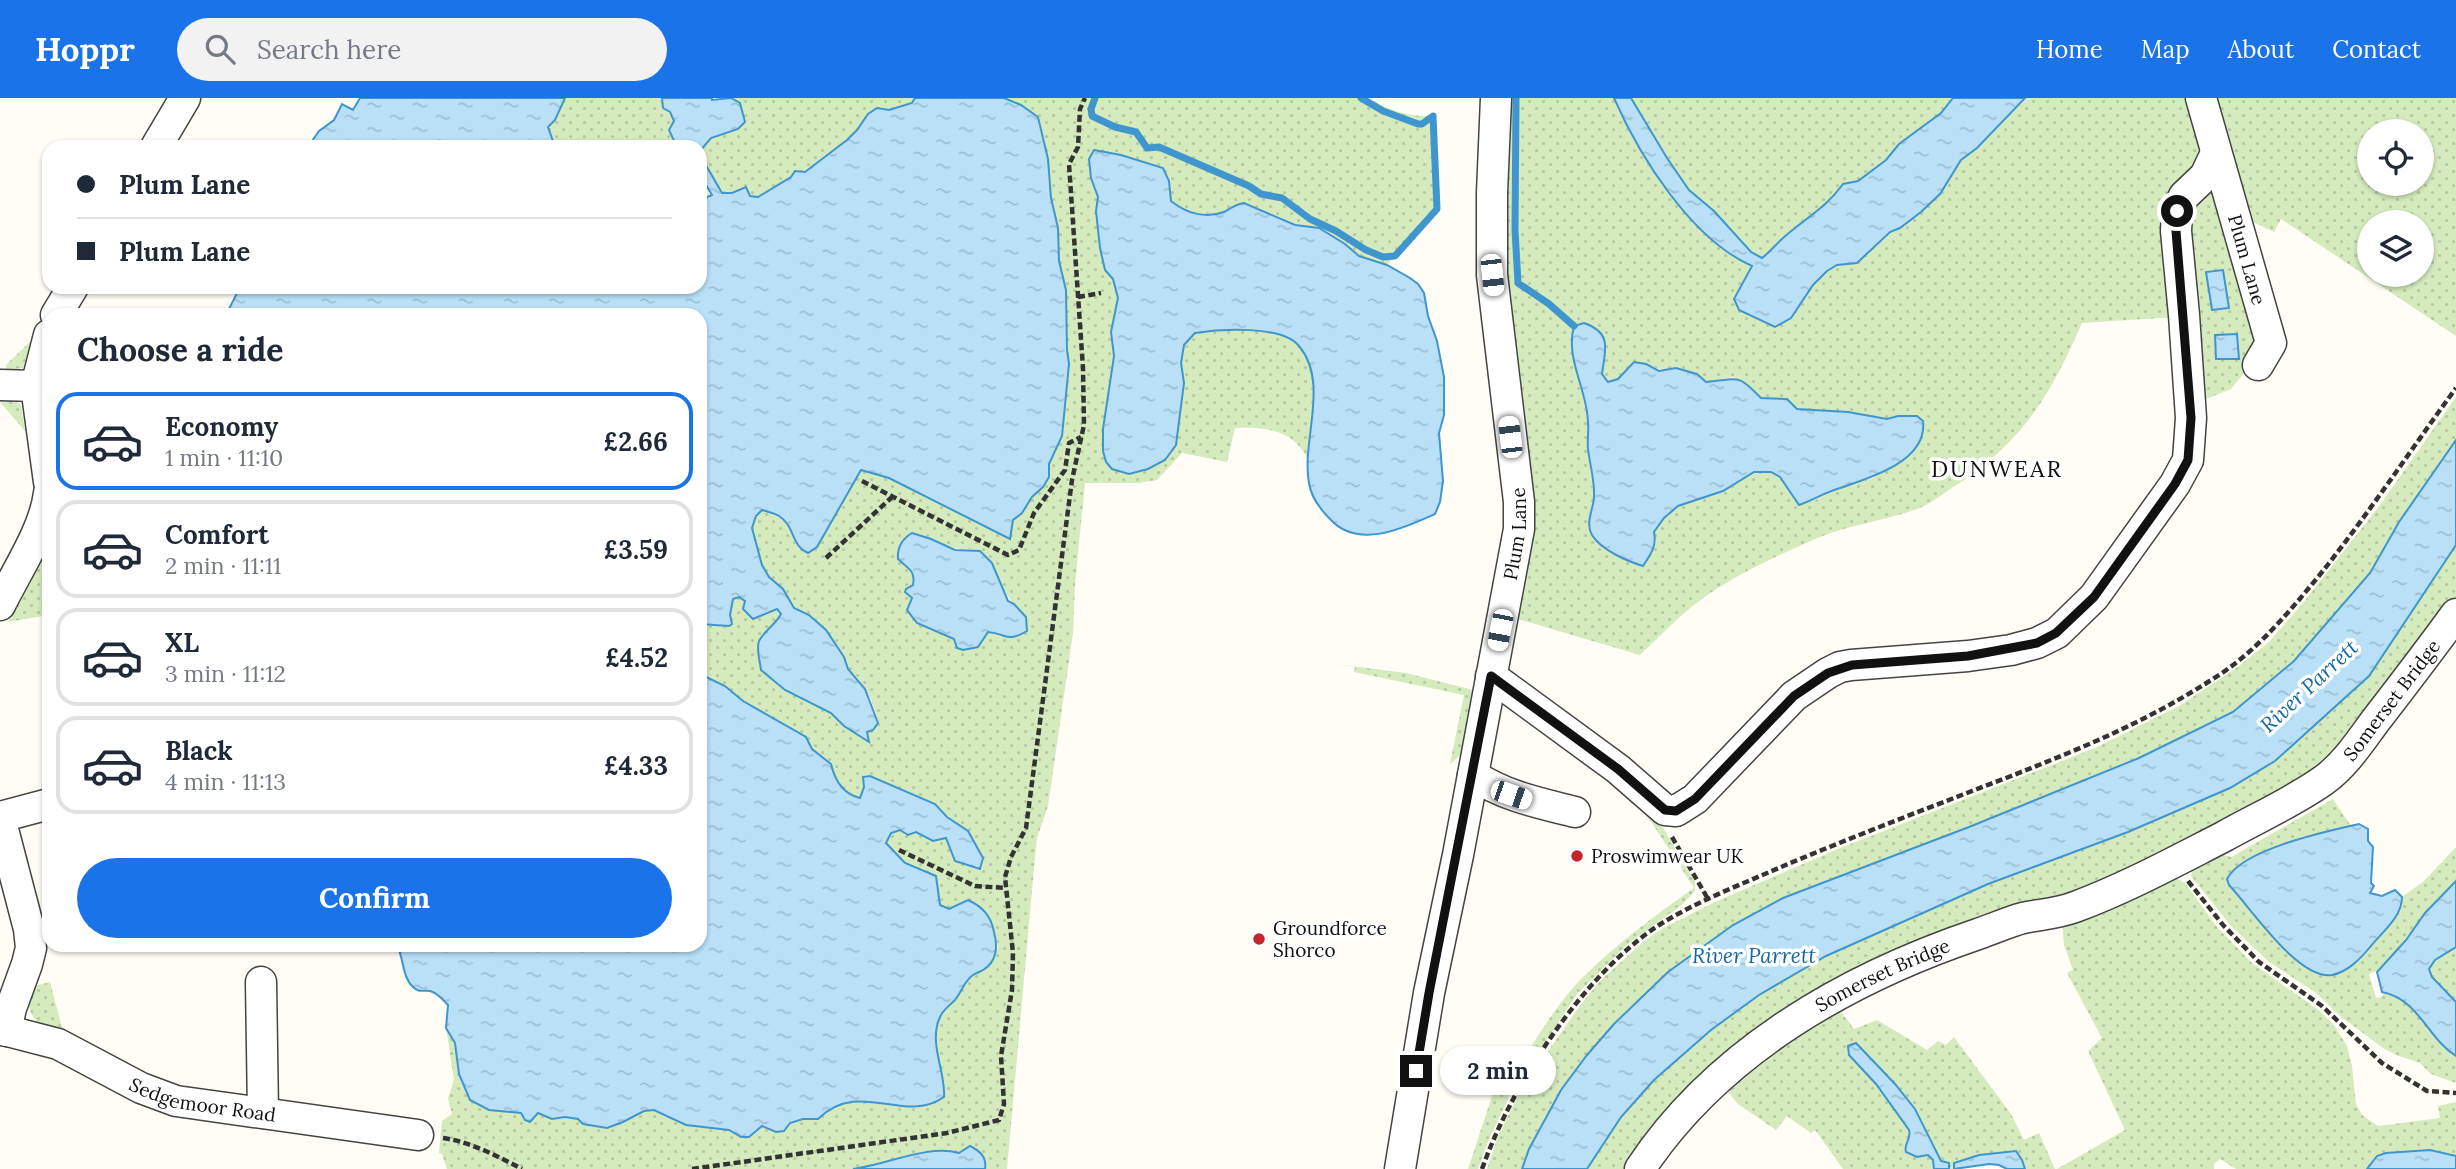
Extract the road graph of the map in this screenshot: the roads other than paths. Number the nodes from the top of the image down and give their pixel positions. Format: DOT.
graph roads {
  1 [pos="186,98"];
  2 [pos="1496,98"];
  3 [pos="2201,98"];
  4 [pos="160,140"];
  5 [pos="2216,153"];
  6 [pos="42,362"];
  7 [pos="2258,365"];
  8 [pos="0,384"];
  9 [pos="36,386"];
  10 [pos="42,438"];
  11 [pos="42,518"];
  12 [pos="0,605"];
  13 [pos="2456,614"];
  14 [pos="1491,676"];
  15 [pos="1472,775"];
  16 [pos="42,806"];
  17 [pos="1575,812"];
  18 [pos="0,817"];
  19 [pos="261,982"];
  20 [pos="3,1030"];
  21 [pos="263,1113"];
  22 [pos="418,1135"];
  23 [pos="1400,1169"];
  24 [pos="1640,1169"];
  1 -- 4 [label="street"];
  2 -- 14 [label="street, Plum Lane"];
  3 -- 5 [label="street, Plum Lane"];
  5 -- 7 [label="street, Plum Lane"];
  5 -- 14 [label="street"];
  6 -- 9 [label="street"];
  8 -- 9 [label="street"];
  9 -- 10 [label="street"];
  11 -- 12 [label="street"];
  13 -- 24 [label="street, Somerset Bridge"];
  14 -- 15 [label="street, Plum Lane"];
  15 -- 17 [label="street"];
  15 -- 23 [label="street, Plum Lane"];
  16 -- 18 [label="street"];
  18 -- 20 [label="street"];
  19 -- 21 [label="street"];
  20 -- 21 [label="street, Sedgemoor Road"];
  21 -- 22 [label="street, Sedgemoor Road"];
}
